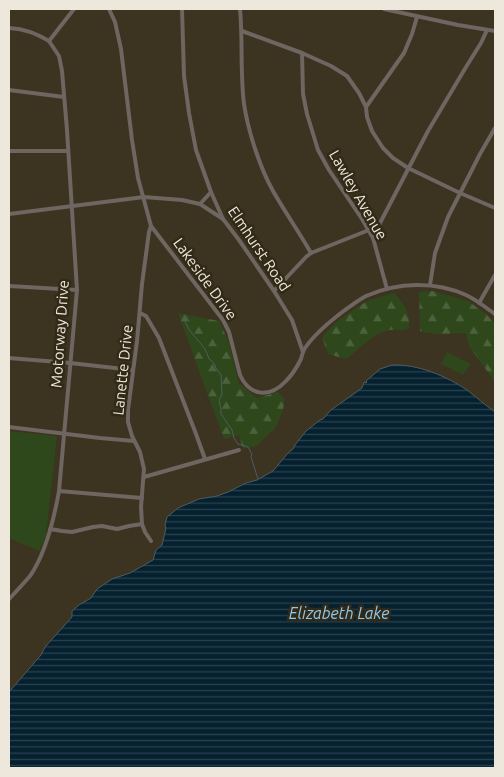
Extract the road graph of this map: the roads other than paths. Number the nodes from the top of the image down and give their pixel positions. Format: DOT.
graph roads {
  1 [pos="74,9"];
  2 [pos="109,9"];
  3 [pos="182,9"];
  4 [pos="240,9"];
  5 [pos="384,9"];
  6 [pos="417,16"];
  7 [pos="9,28"];
  8 [pos="487,30"];
  9 [pos="242,31"];
  10 [pos="495,31"];
  11 [pos="49,41"];
  12 [pos="302,53"];
  13 [pos="9,90"];
  14 [pos="64,97"];
  15 [pos="366,107"];
  16 [pos="495,128"];
  17 [pos="9,151"];
  18 [pos="68,151"];
  19 [pos="408,168"];
  20 [pos="211,192"];
  21 [pos="460,193"];
  22 [pos="144,197"];
  23 [pos="200,204"];
  24 [pos="72,206"];
  25 [pos="495,208"];
  26 [pos="9,214"];
  27 [pos="223,219"];
  28 [pos="151,226"];
  29 [pos="369,230"];
  30 [pos="373,238"];
  31 [pos="311,253"];
  32 [pos="495,275"];
  33 [pos="430,285"];
  34 [pos="9,286"];
  35 [pos="387,289"];
  36 [pos="77,290"];
  37 [pos="274,290"];
  38 [pos="479,303"];
  39 [pos="140,313"];
  40 [pos="495,314"];
  41 [pos="304,352"];
  42 [pos="9,358"];
  43 [pos="70,363"];
  44 [pos="133,370"];
  45 [pos="9,427"];
  46 [pos="65,434"];
  47 [pos="134,441"];
  48 [pos="239,450"];
  49 [pos="205,459"];
  50 [pos="144,477"];
  51 [pos="59,492"];
  52 [pos="142,498"];
  53 [pos="142,524"];
  54 [pos="50,529"];
  55 [pos="151,541"];
  56 [pos="9,599"];
  1 -- 11 [label="street"];
  2 -- 22 [label="street, Lakeside Drive"];
  3 -- 20 [label="street, Elmhurst Road"];
  4 -- 9 [label="street"];
  5 -- 6 [label="street"];
  6 -- 8 [label="street"];
  6 -- 15 [label="street"];
  7 -- 11 [label="street"];
  8 -- 10 [label="street"];
  8 -- 19 [label="street"];
  9 -- 12 [label="street"];
  9 -- 31 [label="street"];
  11 -- 14 [label="street, Motorway Drive"];
  12 -- 15 [label="street"];
  12 -- 29 [label="street, Lawley Avenue"];
  13 -- 14 [label="street"];
  14 -- 18 [label="street, Motorway Drive"];
  15 -- 19 [label="street"];
  16 -- 21 [label="street"];
  17 -- 18 [label="street"];
  18 -- 24 [label="street, Motorway Drive"];
  19 -- 21 [label="street"];
  19 -- 30 [label="street"];
  20 -- 23 [label="street"];
  20 -- 27 [label="street, Elmhurst Road"];
  21 -- 25 [label="street"];
  21 -- 33 [label="street"];
  22 -- 23 [label="street"];
  22 -- 24 [label="street"];
  22 -- 28 [label="street, Lakeside Drive"];
  23 -- 27 [label="street"];
  24 -- 26 [label="street"];
  24 -- 36 [label="street, Motorway Drive"];
  27 -- 37 [label="street, Elmhurst Road"];
  28 -- 39 [label="street, Lanette Drive"];
  28 -- 41 [label="street, Lakeside Drive"];
  29 -- 30 [label="street, Lawley Avenue"];
  29 -- 31 [label="street"];
  30 -- 35 [label="street, Lawley Avenue"];
  31 -- 37 [label="street"];
  32 -- 38 [label="street"];
  33 -- 35 [label="street, Lakeside Drive"];
  33 -- 38 [label="street, Lakeside Drive"];
  34 -- 36 [label="street"];
  35 -- 41 [label="street, Lakeside Drive"];
  36 -- 43 [label="street, Motorway Drive"];
  37 -- 41 [label="street, Elmhurst Road"];
  38 -- 40 [label="street, Lakeside Drive"];
  39 -- 44 [label="street, Lanette Drive"];
  39 -- 49 [label="street"];
  42 -- 43 [label="street"];
  43 -- 44 [label="street"];
  43 -- 46 [label="street, Motorway Drive"];
  44 -- 47 [label="street, Lanette Drive"];
  45 -- 46 [label="street"];
  46 -- 47 [label="street"];
  46 -- 51 [label="street, Motorway Drive"];
  47 -- 50 [label="street, Lanette Drive"];
  48 -- 49 [label="street"];
  49 -- 50 [label="street"];
  50 -- 52 [label="street, Lanette Drive"];
  51 -- 52 [label="street"];
  51 -- 54 [label="street, Motorway Drive"];
  52 -- 53 [label="street, Lanette Drive"];
  53 -- 54 [label="street"];
  53 -- 55 [label="street, Lanette Drive"];
  54 -- 56 [label="street, Motorway Drive"];
}
